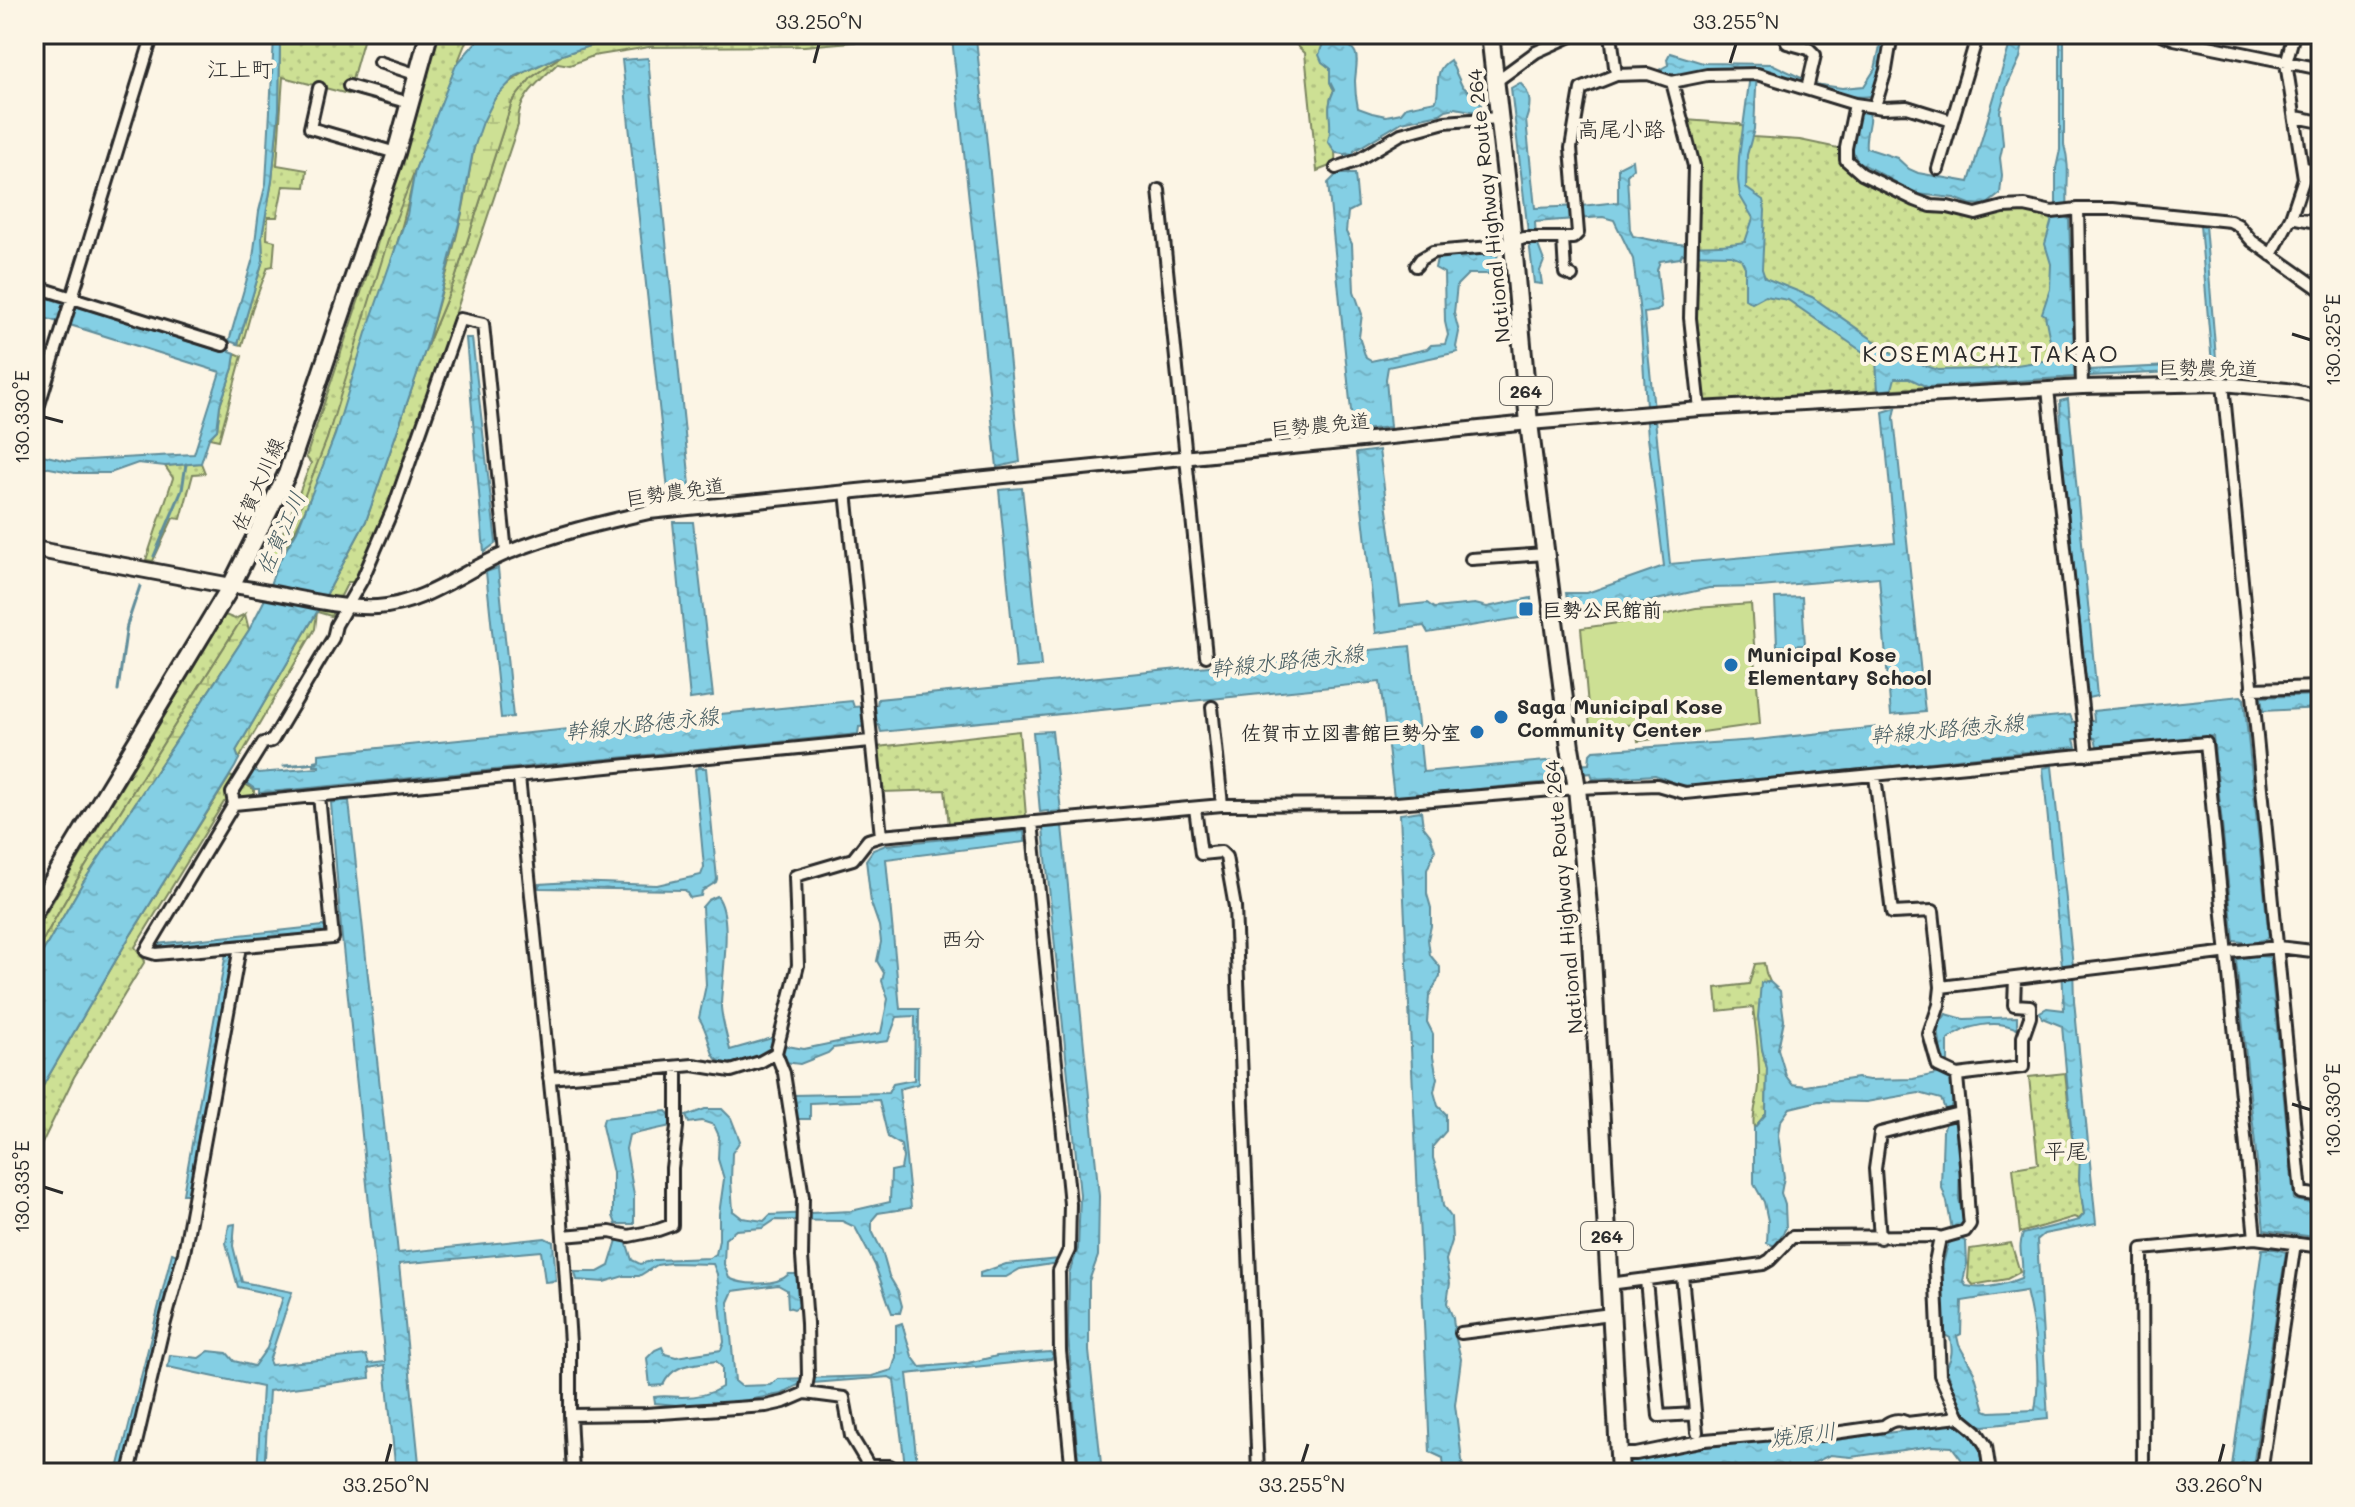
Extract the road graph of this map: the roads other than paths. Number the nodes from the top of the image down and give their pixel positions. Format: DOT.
graph roads {
  1 [pos="153,34"];
  2 [pos="429,34"];
  3 [pos="1490,34"];
  4 [pos="1576,34"];
  5 [pos="1611,34"];
  6 [pos="1785,34"];
  7 [pos="1892,34"];
  8 [pos="2162,34"];
  9 [pos="2294,34"];
  10 [pos="1977,37"];
  11 [pos="379,62"];
  12 [pos="2286,63"];
  13 [pos="2321,69"];
  14 [pos="418,75"];
  15 [pos="1616,75"];
  16 [pos="1495,82"];
  17 [pos="1672,82"];
  18 [pos="1809,83"];
  19 [pos="349,86"];
  20 [pos="319,88"];
  21 [pos="410,103"];
  22 [pos="1855,104"];
  23 [pos="1875,106"];
  24 [pos="2296,117"];
  25 [pos="1498,118"];
  26 [pos="1952,121"];
  27 [pos="2321,122"];
  28 [pos="396,153"];
  29 [pos="1336,168"];
  30 [pos="2304,168"];
  31 [pos="1938,169"];
  32 [pos="2321,171"];
  33 [pos="1159,190"];
  34 [pos="2074,210"];
  35 [pos="2291,217"];
  36 [pos="2321,223"];
  37 [pos="1563,238"];
  38 [pos="1518,241"];
  39 [pos="2271,255"];
  40 [pos="1416,266"];
  41 [pos="1572,276"];
  42 [pos="34,286"];
  43 [pos="2321,290"];
  44 [pos="72,298"];
  45 [pos="223,345"];
  46 [pos="2223,384"];
  47 [pos="2082,387"];
  48 [pos="2048,389"];
  49 [pos="2321,397"];
  50 [pos="1700,409"];
  51 [pos="34,421"];
  52 [pos="1529,423"];
  53 [pos="1186,457"];
  54 [pos="846,491"];
  55 [pos="34,549"];
  56 [pos="506,553"];
  57 [pos="1546,554"];
  58 [pos="1471,559"];
  59 [pos="231,586"];
  60 [pos="344,605"];
  61 [pos="1206,656"];
  62 [pos="2321,687"];
  63 [pos="2251,689"];
  64 [pos="1212,707"];
  65 [pos="870,741"];
  66 [pos="2087,755"];
  67 [pos="1875,776"];
  68 [pos="519,777"];
  69 [pos="1577,788"];
  70 [pos="319,796"];
  71 [pos="234,804"];
  72 [pos="1222,805"];
  73 [pos="1195,808"];
  74 [pos="1032,822"];
  75 [pos="881,836"];
  76 [pos="34,912"];
  77 [pos="240,947"];
  78 [pos="2274,948"];
  79 [pos="2233,952"];
  80 [pos="2321,952"];
  81 [pos="2015,978"];
  82 [pos="1941,987"];
  83 [pos="776,1053"];
  84 [pos="677,1067"];
  85 [pos="1955,1073"];
  86 [pos="549,1078"];
  87 [pos="1959,1113"];
  88 [pos="2321,1196"];
  89 [pos="563,1236"];
  90 [pos="1946,1236"];
  91 [pos="1880,1238"];
  92 [pos="2255,1238"];
  93 [pos="2295,1243"];
  94 [pos="2321,1247"];
  95 [pos="1682,1275"];
  96 [pos="1646,1280"];
  97 [pos="1609,1284"];
  98 [pos="1611,1314"];
  99 [pos="1461,1333"];
  100 [pos="807,1385"];
  101 [pos="1695,1414"];
  102 [pos="570,1415"];
  103 [pos="1963,1420"];
  104 [pos="1697,1432"];
  105 [pos="1619,1454"];
  106 [pos="129,1473"];
  107 [pos="573,1473"];
  108 [pos="898,1473"];
  109 [pos="1072,1473"];
  110 [pos="1258,1473"];
  111 [pos="1620,1473"];
  112 [pos="1990,1473"];
  113 [pos="2140,1473"];
  114 [pos="2261,1473"];
  1 -- 44 [label="street"];
  2 -- 14 [label="main road, 佐賀大川線"];
  3 -- 16 [label="main road, National Highway Route 264 / 264"];
  4 -- 16 [label="street"];
  5 -- 15 [label="street"];
  6 -- 18 [label="street"];
  7 -- 23 [label="street"];
  8 -- 12 [label="street"];
  9 -- 12 [label="street"];
  10 -- 26 [label="street"];
  11 -- 14 [label="street"];
  12 -- 13 [label="street"];
  12 -- 24 [label="street"];
  14 -- 21 [label="main road, 佐賀大川線"];
  15 -- 17 [label="street"];
  15 -- 37 [label="street"];
  16 -- 25 [label="main road, National Highway Route 264 / 264"];
  17 -- 18 [label="street"];
  17 -- 50 [label="street"];
  18 -- 22 [label="street"];
  19 -- 21 [label="street"];
  20 -- 28 [label="street"];
  21 -- 28 [label="main road, 佐賀大川線"];
  22 -- 23 [label="street"];
  22 -- 34 [label="street"];
  23 -- 26 [label="street"];
  24 -- 27 [label="street"];
  24 -- 30 [label="street"];
  25 -- 29 [label="street"];
  25 -- 38 [label="main road, National Highway Route 264 / 264"];
  26 -- 31 [label="street"];
  28 -- 59 [label="main road, 佐賀大川線"];
  30 -- 32 [label="street"];
  30 -- 35 [label="street"];
  33 -- 53 [label="street"];
  34 -- 39 [label="street"];
  34 -- 47 [label="street"];
  35 -- 36 [label="street"];
  35 -- 39 [label="street"];
  37 -- 38 [label="street"];
  37 -- 41 [label="street"];
  38 -- 40 [label="street"];
  38 -- 52 [label="main road, National Highway Route 264 / 264"];
  39 -- 43 [label="street"];
  42 -- 44 [label="street"];
  44 -- 45 [label="street"];
  44 -- 51 [label="street"];
  46 -- 47 [label="street, 巨勢農免道"];
  46 -- 49 [label="street, 巨勢農免道"];
  46 -- 63 [label="street"];
  47 -- 48 [label="street, 巨勢農免道"];
  48 -- 50 [label="street, 巨勢農免道"];
  48 -- 66 [label="street"];
  50 -- 52 [label="street, 巨勢農免道"];
  52 -- 53 [label="street, 巨勢農免道"];
  52 -- 57 [label="main road, National Highway Route 264 / 264"];
  53 -- 54 [label="street, 巨勢農免道"];
  53 -- 61 [label="street"];
  54 -- 56 [label="street, 巨勢農免道"];
  54 -- 65 [label="street"];
  55 -- 59 [label="main road"];
  56 -- 60 [label="street, 巨勢農免道"];
  56 -- 60 [label="street"];
  57 -- 58 [label="street"];
  57 -- 69 [label="main road, National Highway Route 264 / 264"];
  59 -- 60 [label="street, 巨勢農免道"];
  59 -- 76 [label="main road, 佐賀大川線"];
  60 -- 71 [label="street"];
  62 -- 63 [label="street"];
  63 -- 78 [label="street"];
  64 -- 72 [label="street"];
  65 -- 68 [label="street"];
  65 -- 75 [label="street"];
  66 -- 67 [label="street"];
  66 -- 79 [label="street"];
  67 -- 69 [label="street"];
  67 -- 82 [label="street"];
  68 -- 70 [label="street"];
  68 -- 86 [label="street"];
  69 -- 72 [label="street"];
  69 -- 97 [label="main road, National Highway Route 264 / 264"];
  70 -- 71 [label="street"];
  70 -- 77 [label="street"];
  71 -- 77 [label="street"];
  72 -- 73 [label="street"];
  73 -- 74 [label="street"];
  73 -- 110 [label="street"];
  74 -- 75 [label="street"];
  74 -- 109 [label="street"];
  75 -- 83 [label="street"];
  77 -- 106 [label="street"];
  78 -- 79 [label="street"];
  78 -- 80 [label="street"];
  78 -- 88 [label="street"];
  79 -- 81 [label="street"];
  79 -- 92 [label="street"];
  81 -- 82 [label="street"];
  81 -- 85 [label="street"];
  82 -- 85 [label="street"];
  83 -- 84 [label="street"];
  83 -- 100 [label="street"];
  84 -- 86 [label="street"];
  84 -- 89 [label="street"];
  85 -- 87 [label="street"];
  86 -- 89 [label="street"];
  87 -- 90 [label="street"];
  87 -- 91 [label="street"];
  89 -- 102 [label="street"];
  90 -- 91 [label="street"];
  90 -- 103 [label="street"];
  91 -- 95 [label="street"];
  92 -- 93 [label="street"];
  92 -- 113 [label="street"];
  93 -- 94 [label="street"];
  93 -- 114 [label="street"];
  95 -- 96 [label="street"];
  95 -- 101 [label="street"];
  96 -- 97 [label="street"];
  96 -- 101 [label="street"];
  97 -- 98 [label="main road, National Highway Route 264 / 264"];
  98 -- 99 [label="street"];
  98 -- 105 [label="main road, National Highway Route 264 / 264"];
  100 -- 102 [label="street"];
  100 -- 108 [label="street"];
  101 -- 104 [label="street"];
  102 -- 107 [label="street"];
  103 -- 105 [label="street"];
  103 -- 112 [label="street"];
  105 -- 111 [label="main road, National Highway Route 264 / 264"];
}
